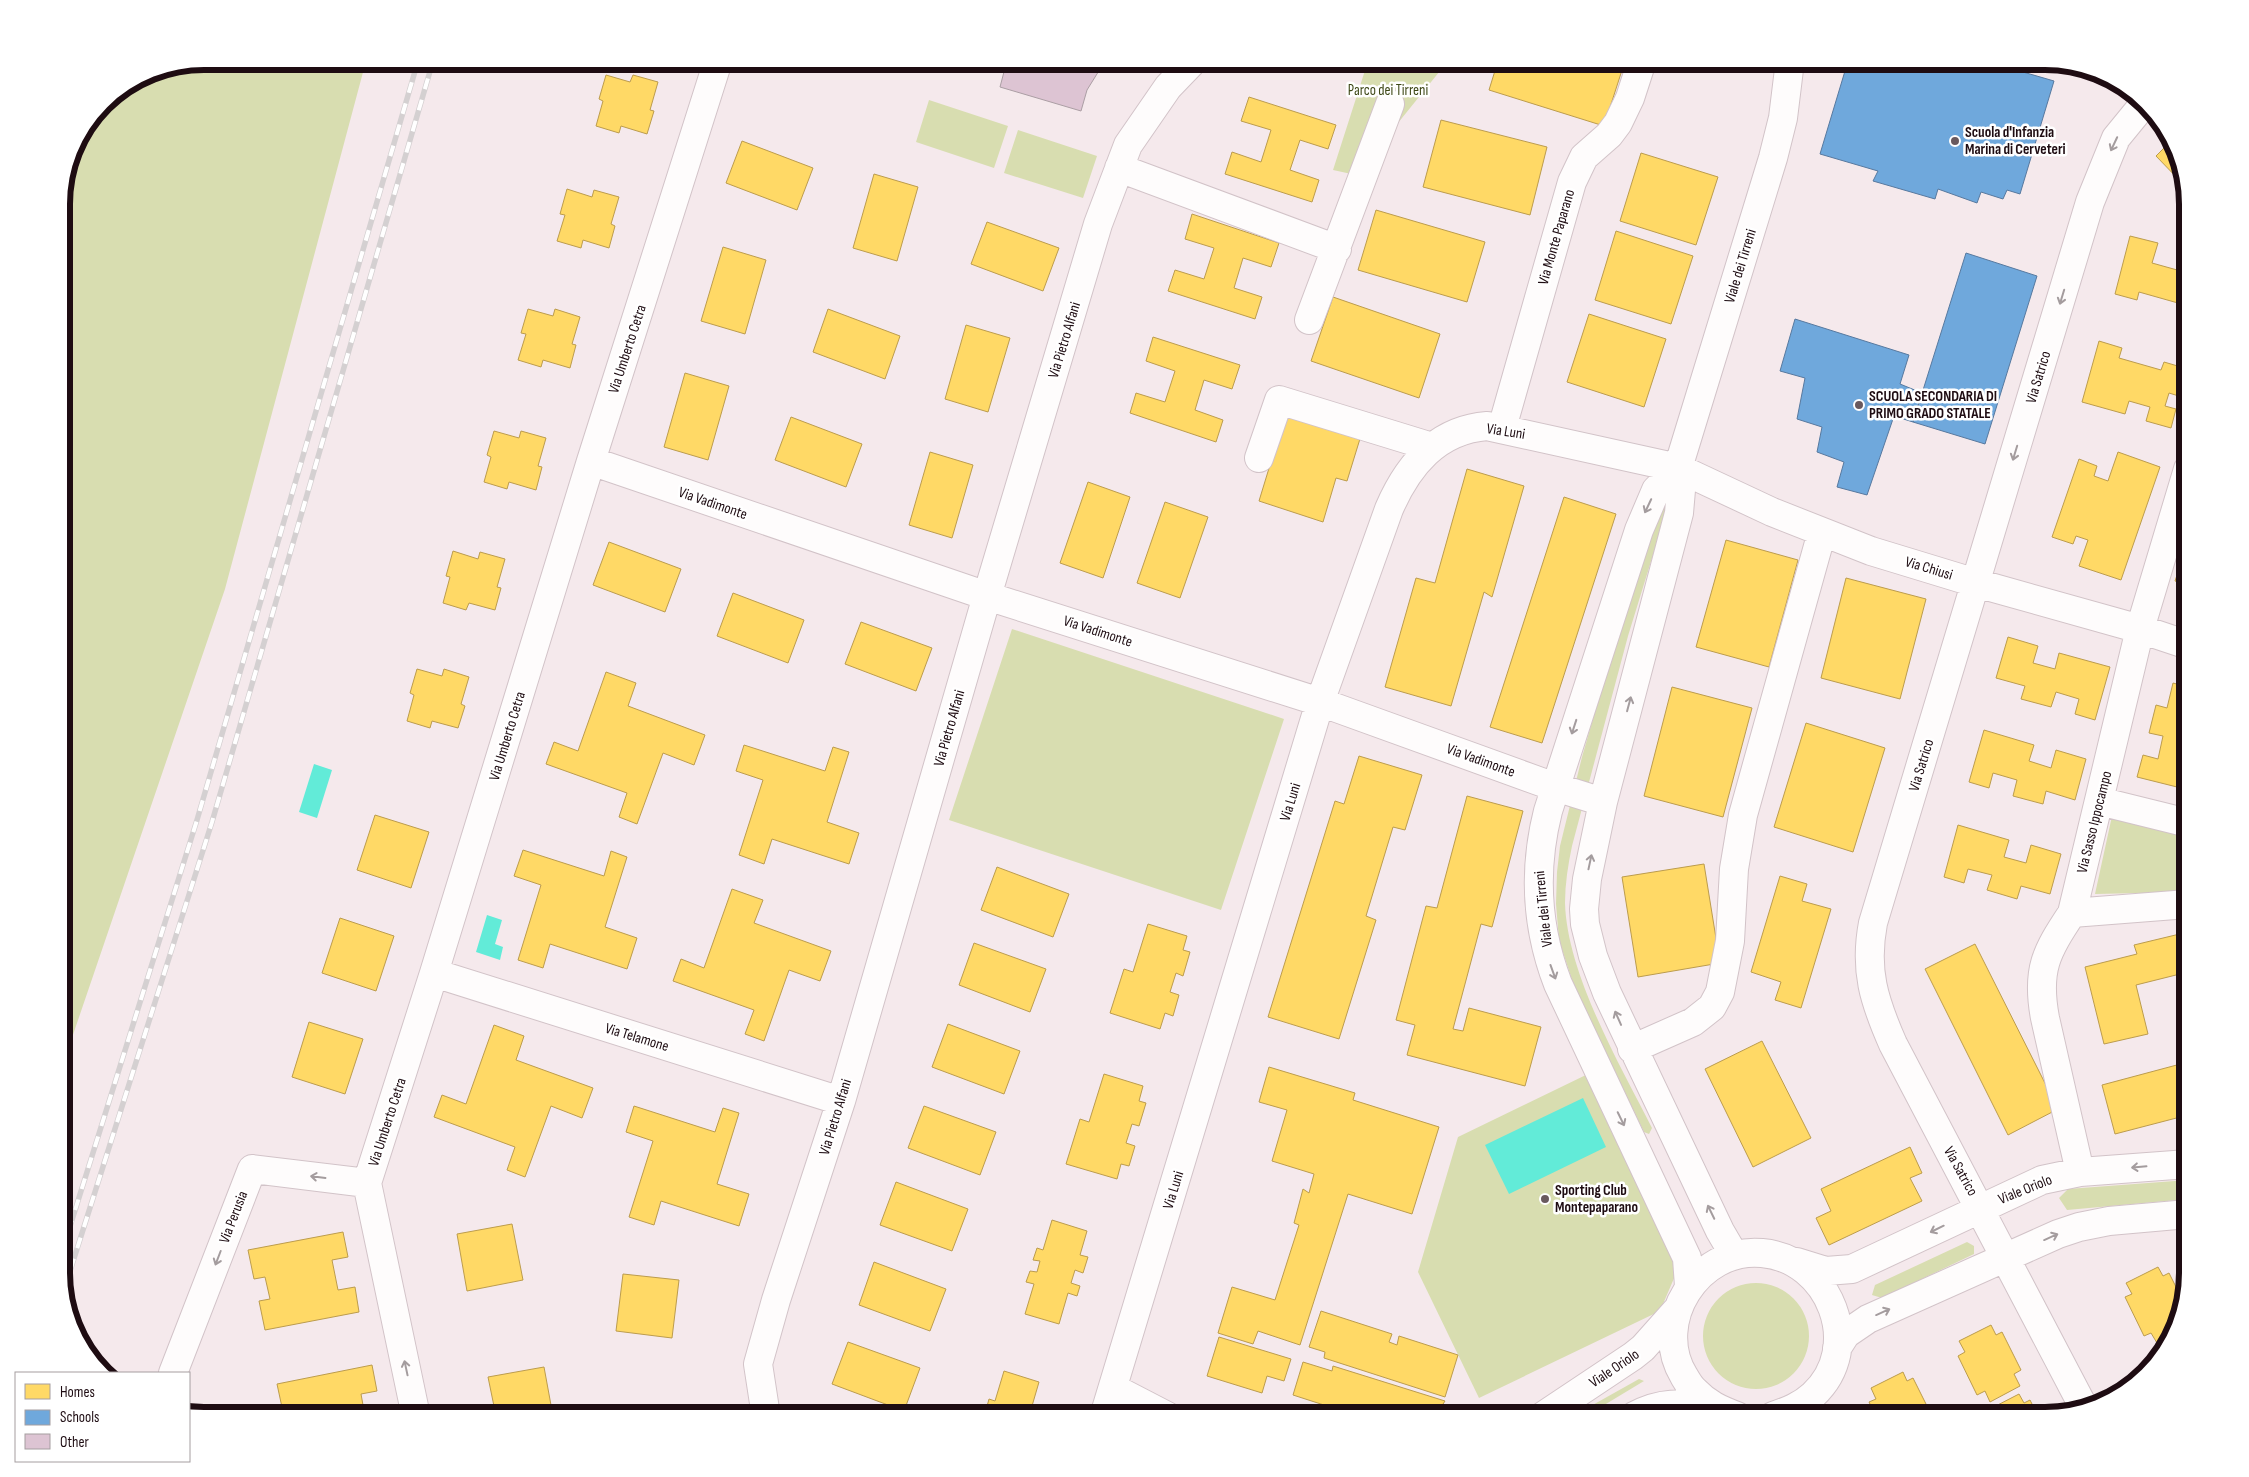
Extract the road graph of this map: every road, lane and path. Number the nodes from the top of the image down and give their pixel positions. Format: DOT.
graph roads {
  1 [pos="715,70"];
  2 [pos="1184,70"];
  3 [pos="1639,70"];
  4 [pos="1789,70"];
  5 [pos="1390,104"];
  6 [pos="2139,109"];
  7 [pos="1119,168"];
  8 [pos="1337,249"];
  9 [pos="1309,320"];
  10 [pos="1502,428"];
  11 [pos="1432,447"];
  12 [pos="1259,458"];
  13 [pos="591,461"];
  14 [pos="1678,468"];
  15 [pos="2179,499"];
  16 [pos="1822,532"];
  17 [pos="1976,583"];
  18 [pos="987,596"];
  19 [pos="2140,629"];
  20 [pos="2179,642"];
  21 [pos="1320,702"];
  22 [pos="1554,787"];
  23 [pos="2099,801"];
  24 [pos="1603,802"];
  25 [pos="2179,820"];
  26 [pos="2179,905"];
  27 [pos="2072,914"];
  28 [pos="434,974"];
  29 [pos="1632,1049"];
  30 [pos="840,1101"];
  31 [pos="2179,1165"];
  32 [pos="2080,1172"];
  33 [pos="366,1184"];
  34 [pos="1981,1208"];
  35 [pos="2179,1215"];
  36 [pos="1734,1255"];
  37 [pos="2007,1257"];
  38 [pos="1788,1259"];
  39 [pos="1689,1286"];
  40 [pos="1676,1312"];
  41 [pos="1838,1348"];
  42 [pos="173,1372"];
  43 [pos="1113,1388"];
  44 [pos="2081,1402"];
  45 [pos="1813,1405"];
  46 [pos="414,1407"];
  47 [pos="765,1407"];
  48 [pos="1107,1407"];
  49 [pos="1150,1407"];
  50 [pos="1556,1407"];
  51 [pos="1656,1407"];
  52 [pos="1701,1407"];
  53 [pos="1718,1407"];
  1 -- 13 [label="street, Via Umberto Cetra"];
  2 -- 7 [label="street, Via Pietro Alfani"];
  3 -- 10 [label="street, Via Monte Paparano"];
  4 -- 14 [label="street, Viale dei Tirreni"];
  5 -- 8 [label="street"];
  6 -- 17 [label="street, Via Satrico, one-way"];
  7 -- 8 [label="street"];
  7 -- 18 [label="street, Via Pietro Alfani"];
  8 -- 9 [label="street"];
  10 -- 11 [label="street, Via Luni"];
  10 -- 14 [label="street, Via Luni"];
  11 -- 12 [label="street"];
  11 -- 21 [label="street, Via Luni"];
  13 -- 18 [label="street, Via Vadimonte"];
  13 -- 28 [label="street, Via Umberto Cetra"];
  14 -- 16 [label="street, Via Chiusi"];
  14 -- 22 [label="street, Viale dei Tirreni, one-way"];
  24 -- 14 [label="street, Viale dei Tirreni, one-way"];
  15 -- 19 [label="street, Via Sasso Ippocampo"];
  16 -- 17 [label="street, Via Chiusi"];
  16 -- 29 [label="street"];
  17 -- 19 [label="street, Via Chiusi"];
  17 -- 34 [label="street, Via Satrico"];
  18 -- 21 [label="street, Via Vadimonte"];
  18 -- 30 [label="street, Via Pietro Alfani"];
  19 -- 20 [label="street, Via Chiusi"];
  19 -- 23 [label="street, Via Sasso Ippocampo"];
  21 -- 22 [label="street, Via Vadimonte"];
  21 -- 43 [label="street, Via Luni"];
  22 -- 24 [label="street, Via Vadimonte"];
  22 -- 39 [label="street, Viale dei Tirreni, one-way"];
  23 -- 25 [label="street"];
  23 -- 27 [label="street, Via Sasso Ippocampo"];
  29 -- 24 [label="street, Viale dei Tirreni, one-way"];
  26 -- 27 [label="street"];
  27 -- 32 [label="street, Via Sasso Ippocampo"];
  28 -- 30 [label="street, Via Telamone"];
  28 -- 33 [label="street, Via Umberto Cetra"];
  36 -- 29 [label="street, Viale dei Tirreni, one-way"];
  30 -- 47 [label="street, Via Pietro Alfani"];
  31 -- 32 [label="street, Viale Oriolo, one-way"];
  32 -- 34 [label="street, Viale Oriolo"];
  33 -- 42 [label="street, Via Perusia, one-way"];
  46 -- 33 [label="street, Via Umberto Cetra, one-way"];
  34 -- 37 [label="street, Via Satrico"];
  34 -- 38 [label="street, Viale Oriolo, one-way"];
  37 -- 35 [label="street, one-way"];
  36 -- 38 [label="street"];
  36 -- 39 [label="street"];
  41 -- 37 [label="street, one-way"];
  37 -- 44 [label="street, Via Satrico"];
  38 -- 41 [label="street"];
  39 -- 40 [label="street"];
  40 -- 50 [label="street, Viale Oriolo"];
  40 -- 53 [label="street"];
  41 -- 45 [label="street"];
  43 -- 48 [label="street, Via Luni"];
  43 -- 49 [label="street"];
  51 -- 52 [label="street"];
}
